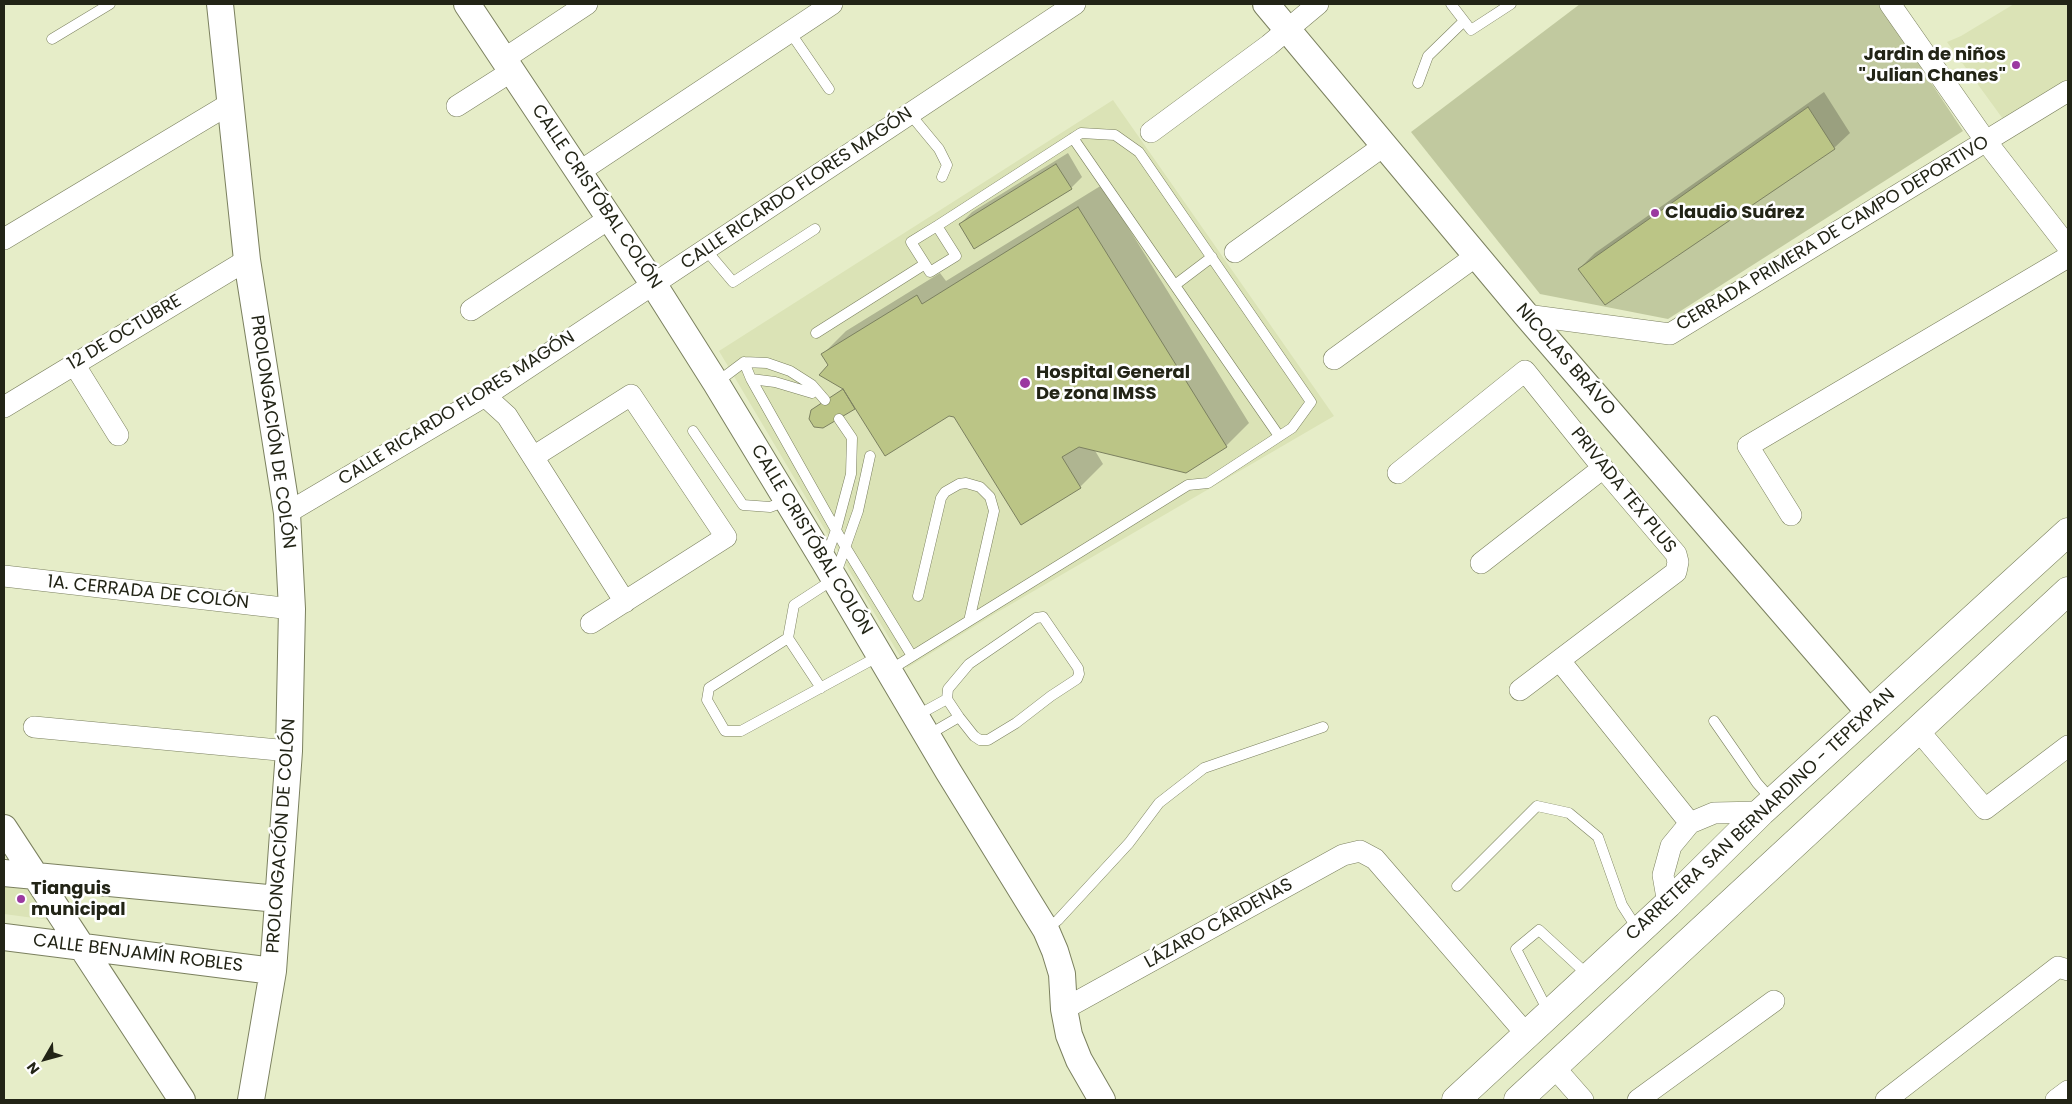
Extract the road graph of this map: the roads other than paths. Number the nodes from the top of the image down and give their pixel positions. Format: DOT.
graph roads {
  1 [pos="110,4"];
  2 [pos="220,4"];
  3 [pos="467,4"];
  4 [pos="587,4"];
  5 [pos="832,4"];
  6 [pos="1075,4"];
  7 [pos="1266,4"];
  8 [pos="1318,4"];
  9 [pos="1451,4"];
  10 [pos="1511,4"];
  11 [pos="1894,5"];
  12 [pos="1464,20"];
  13 [pos="1288,30"];
  14 [pos="790,32"];
  15 [pos="52,39"];
  16 [pos="508,65"];
  17 [pos="1418,83"];
  18 [pos="829,88"];
  19 [pos="2068,91"];
  20 [pos="231,103"];
  21 [pos="457,106"];
  22 [pos="910,114"];
  23 [pos="1151,132"];
  24 [pos="1073,138"];
  25 [pos="1985,141"];
  26 [pos="1385,145"];
  27 [pos="579,172"];
  28 [pos="942,177"];
  29 [pos="610,218"];
  30 [pos="937,226"];
  31 [pos="815,229"];
  32 [pos="4,239"];
  33 [pos="2068,247"];
  34 [pos="706,250"];
  35 [pos="1234,252"];
  36 [pos="1476,256"];
  37 [pos="2068,256"];
  38 [pos="1212,257"];
  39 [pos="248,260"];
  40 [pos="925,264"];
  41 [pos="654,285"];
  42 [pos="1175,285"];
  43 [pos="471,310"];
  44 [pos="1526,315"];
  45 [pos="816,333"];
  46 [pos="1334,359"];
  47 [pos="744,362"];
  48 [pos="74,364"];
  49 [pos="751,379"];
  50 [pos="716,383"];
  51 [pos="812,393"];
  52 [pos="485,396"];
  53 [pos="825,400"];
  54 [pos="4,407"];
  55 [pos="839,419"];
  56 [pos="693,431"];
  57 [pos="118,435"];
  58 [pos="1279,436"];
  59 [pos="870,456"];
  60 [pos="533,457"];
  61 [pos="1603,468"];
  62 [pos="1398,473"];
  63 [pos="787,500"];
  64 [pos="287,513"];
  65 [pos="1791,515"];
  66 [pos="836,530"];
  67 [pos="2068,532"];
  68 [pos="835,563"];
  69 [pos="1480,563"];
  70 [pos="4,576"];
  71 [pos="2068,591"];
  72 [pos="918,596"];
  73 [pos="625,602"];
  74 [pos="292,609"];
  75 [pos="968,621"];
  76 [pos="591,622"];
  77 [pos="788,638"];
  78 [pos="912,656"];
  79 [pos="1560,661"];
  80 [pos="884,663"];
  81 [pos="821,688"];
  82 [pos="1520,690"];
  83 [pos="947,699"];
  84 [pos="1869,712"];
  85 [pos="959,717"];
  86 [pos="1714,721"];
  87 [pos="921,726"];
  88 [pos="1324,726"];
  89 [pos="34,727"];
  90 [pos="1918,730"];
  91 [pos="2068,746"];
  92 [pos="289,751"];
  93 [pos="1767,806"];
  94 [pos="1690,823"];
  95 [pos="4,828"];
  96 [pos="4,873"];
  97 [pos="35,876"];
  98 [pos="1457,886"];
  99 [pos="278,899"];
  100 [pos="1668,904"];
  101 [pos="1046,930"];
  102 [pos="1639,931"];
  103 [pos="4,937"];
  104 [pos="82,948"];
  105 [pos="2068,970"];
  106 [pos="273,971"];
  107 [pos="1589,976"];
  108 [pos="1774,1001"];
  109 [pos="1064,1009"];
  110 [pos="1550,1014"];
  111 [pos="1527,1035"];
  112 [pos="1554,1067"];
  113 [pos="2068,1091"];
  114 [pos="182,1100"];
  115 [pos="251,1100"];
  116 [pos="1102,1100"];
  117 [pos="1456,1100"];
  118 [pos="1518,1100"];
  119 [pos="1583,1100"];
  120 [pos="1638,1100"];
  121 [pos="1886,1100"];
  122 [pos="2056,1100"];
  1 -- 15 [label="lane"];
  2 -- 20 [label="street, PROLONGACIÓN DE COLÓN"];
  3 -- 16 [label="street, CALLE CRISTÓBAL COLÓN"];
  4 -- 16 [label="street"];
  5 -- 14 [label="street"];
  6 -- 22 [label="street, CALLE RICARDO FLORES MAGÓN"];
  7 -- 13 [label="street, NICOLAS BRÁVO"];
  8 -- 13 [label="street"];
  9 -- 12 [label="lane"];
  10 -- 12 [label="lane"];
  11 -- 25 [label="street"];
  12 -- 17 [label="lane"];
  13 -- 23 [label="street"];
  13 -- 26 [label="street, NICOLAS BRÁVO"];
  14 -- 18 [label="lane"];
  14 -- 27 [label="street"];
  16 -- 21 [label="street"];
  16 -- 27 [label="street, CALLE CRISTÓBAL COLÓN"];
  19 -- 25 [label="street, CERRADA PRIMERA DE CAMPO DEPORTIVO"];
  20 -- 32 [label="street"];
  20 -- 39 [label="street, PROLONGACIÓN DE COLÓN"];
  22 -- 28 [label="lane"];
  22 -- 34 [label="street, CALLE RICARDO FLORES MAGÓN"];
  24 -- 30 [label="lane"];
  24 -- 38 [label="lane"];
  24 -- 42 [label="lane"];
  25 -- 33 [label="street"];
  25 -- 44 [label="street, CERRADA PRIMERA DE CAMPO DEPORTIVO"];
  26 -- 35 [label="street"];
  26 -- 36 [label="street, NICOLAS BRÁVO"];
  27 -- 29 [label="street, CALLE CRISTÓBAL COLÓN"];
  29 -- 41 [label="street, CALLE CRISTÓBAL COLÓN"];
  29 -- 43 [label="street"];
  30 -- 40 [label="lane"];
  30 -- 40 [label="lane"];
  31 -- 34 [label="lane"];
  34 -- 41 [label="street, CALLE RICARDO FLORES MAGÓN"];
  36 -- 44 [label="street, NICOLAS BRÁVO"];
  36 -- 46 [label="street"];
  37 -- 65 [label="street"];
  38 -- 42 [label="lane"];
  38 -- 58 [label="lane"];
  39 -- 48 [label="street, 12 DE OCTUBRE"];
  39 -- 64 [label="street, PROLONGACIÓN DE COLÓN"];
  40 -- 45 [label="lane"];
  41 -- 50 [label="street, CALLE CRISTÓBAL COLÓN"];
  41 -- 52 [label="street, CALLE RICARDO FLORES MAGÓN"];
  42 -- 58 [label="lane"];
  44 -- 84 [label="street, NICOLAS BRÁVO"];
  47 -- 49 [label="lane"];
  47 -- 50 [label="lane"];
  47 -- 53 [label="lane"];
  48 -- 54 [label="street, 12 DE OCTUBRE"];
  48 -- 57 [label="street"];
  49 -- 51 [label="lane"];
  49 -- 66 [label="lane"];
  50 -- 63 [label="street, CALLE CRISTÓBAL COLÓN"];
  52 -- 60 [label="street"];
  52 -- 64 [label="street, CALLE RICARDO FLORES MAGÓN"];
  55 -- 66 [label="lane"];
  56 -- 63 [label="lane"];
  58 -- 75 [label="lane"];
  59 -- 68 [label="lane"];
  60 -- 73 [label="street"];
  60 -- 73 [label="street"];
  61 -- 62 [label="street, PRIVADA TEX PLUS"];
  61 -- 69 [label="street"];
  61 -- 79 [label="street, PRIVADA TEX PLUS"];
  63 -- 68 [label="street, CALLE CRISTÓBAL COLÓN"];
  64 -- 74 [label="street, PROLONGACIÓN DE COLÓN"];
  66 -- 68 [label="lane"];
  66 -- 68 [label="lane"];
  67 -- 84 [label="highway, CARRETERA SAN BERNARDINO - TEPEXPAN"];
  68 -- 77 [label="lane"];
  68 -- 78 [label="lane"];
  68 -- 80 [label="street, CALLE CRISTÓBAL COLÓN"];
  70 -- 74 [label="street, 1A. CERRADA DE COLÓN"];
  71 -- 90 [label="highway"];
  72 -- 75 [label="lane"];
  73 -- 76 [label="street"];
  74 -- 92 [label="street, PROLONGACIÓN DE COLÓN"];
  75 -- 78 [label="lane"];
  77 -- 81 [label="lane"];
  77 -- 81 [label="lane"];
  78 -- 80 [label="lane"];
  79 -- 82 [label="street"];
  79 -- 94 [label="street"];
  80 -- 81 [label="lane"];
  80 -- 87 [label="street, CALLE CRISTÓBAL COLÓN"];
  83 -- 85 [label="lane"];
  83 -- 85 [label="lane"];
  83 -- 87 [label="lane"];
  84 -- 93 [label="highway, CARRETERA SAN BERNARDINO - TEPEXPAN"];
  85 -- 87 [label="lane"];
  86 -- 93 [label="lane"];
  87 -- 101 [label="street, CALLE CRISTÓBAL COLÓN"];
  88 -- 101 [label="lane"];
  89 -- 92 [label="street"];
  90 -- 91 [label="street"];
  90 -- 112 [label="highway"];
  92 -- 99 [label="street, PROLONGACIÓN DE COLÓN"];
  93 -- 94 [label="street"];
  93 -- 100 [label="highway, CARRETERA SAN BERNARDINO - TEPEXPAN"];
  94 -- 100 [label="street"];
  95 -- 97 [label="street"];
  96 -- 97 [label="street"];
  97 -- 99 [label="street"];
  97 -- 104 [label="street"];
  98 -- 102 [label="lane"];
  99 -- 106 [label="street, PROLONGACIÓN DE COLÓN"];
  100 -- 102 [label="highway, CARRETERA SAN BERNARDINO - TEPEXPAN"];
  101 -- 109 [label="street, CALLE CRISTÓBAL COLÓN"];
  102 -- 107 [label="highway, CARRETERA SAN BERNARDINO - TEPEXPAN"];
  103 -- 104 [label="street, CALLE BENJAMÍN ROBLES"];
  104 -- 106 [label="street, CALLE BENJAMÍN ROBLES"];
  104 -- 114 [label="street"];
  105 -- 121 [label="street"];
  106 -- 115 [label="street, PROLONGACIÓN DE COLÓN"];
  107 -- 110 [label="highway, CARRETERA SAN BERNARDINO - TEPEXPAN"];
  107 -- 110 [label="lane"];
  108 -- 120 [label="street"];
  109 -- 111 [label="street, LÁZARO CÁRDENAS"];
  109 -- 116 [label="street, CALLE CRISTÓBAL COLÓN"];
  110 -- 111 [label="highway, CARRETERA SAN BERNARDINO - TEPEXPAN"];
  111 -- 117 [label="highway, CARRETERA SAN BERNARDINO - TEPEXPAN"];
  112 -- 118 [label="highway"];
  112 -- 119 [label="street"];
  113 -- 122 [label="street"];
}
